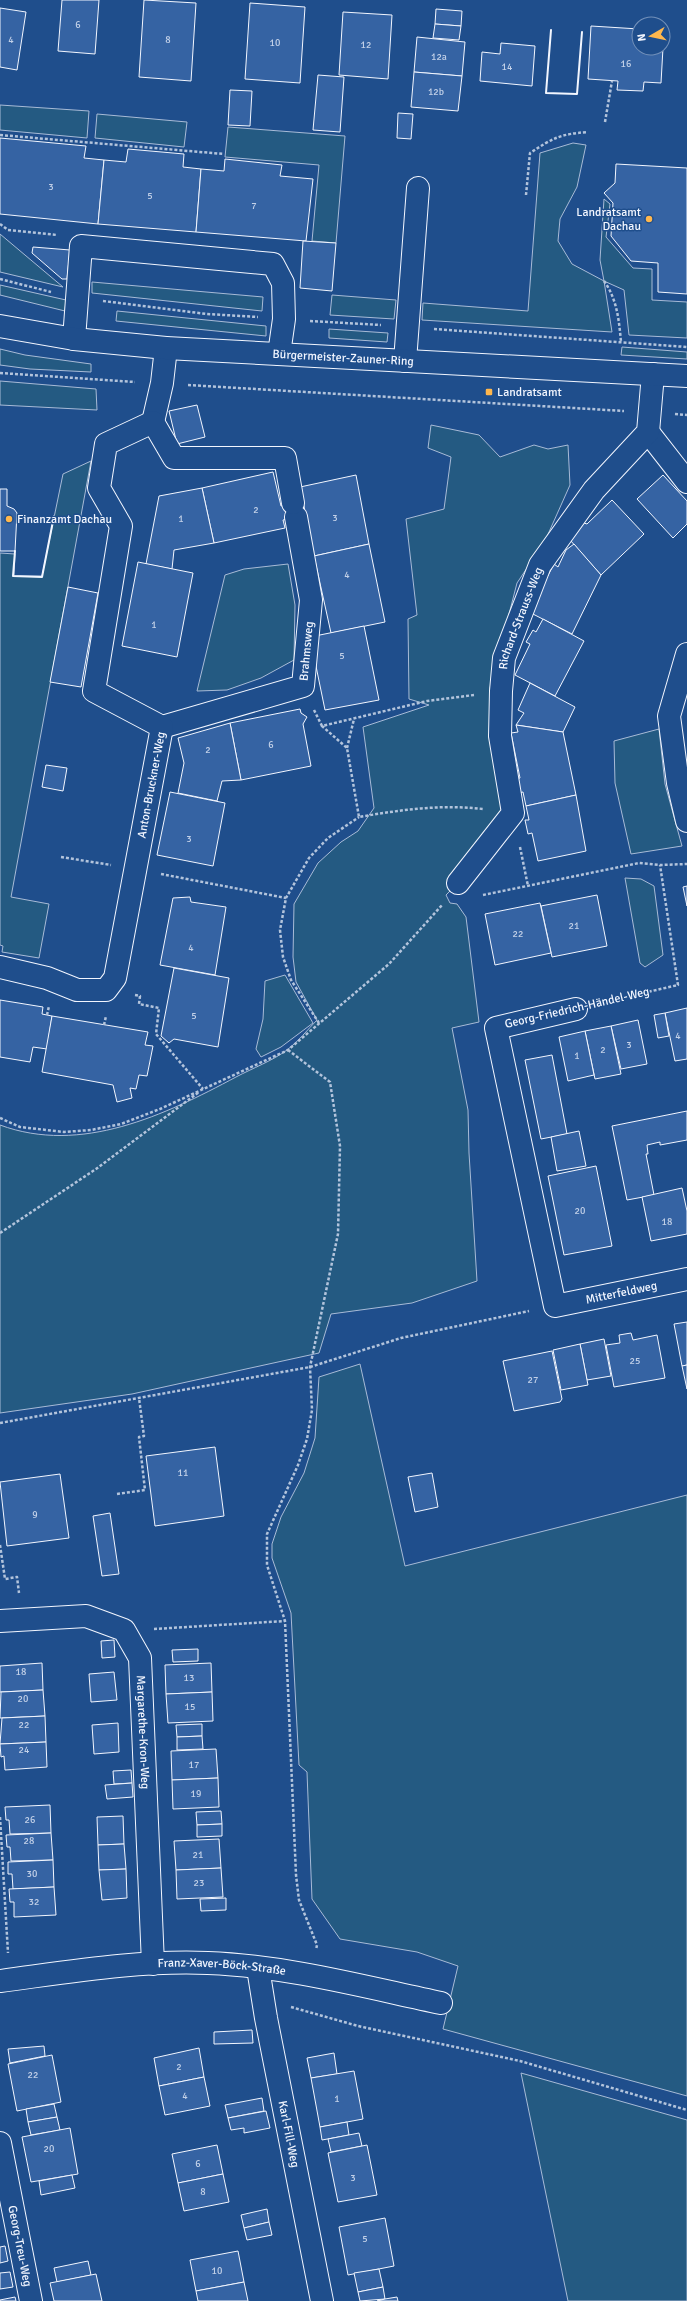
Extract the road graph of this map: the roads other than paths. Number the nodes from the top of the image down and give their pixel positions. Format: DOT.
graph roads {
  1 [pos="418,188"];
  2 [pos="0,326"];
  3 [pos="74,339"];
  4 [pos="166,348"];
  5 [pos="279,354"];
  6 [pos="405,361"];
  7 [pos="654,374"];
  8 [pos="687,376"];
  9 [pos="153,422"];
  10 [pos="649,422"];
  11 [pos="687,482"];
  12 [pos="687,654"];
  13 [pos="162,727"];
  14 [pos="687,821"];
  15 [pos="458,883"];
  16 [pos="0,967"];
  17 [pos="576,1009"];
  18 [pos="687,1279"];
  19 [pos="555,1306"];
  20 [pos="0,1621"];
  21 [pos="153,1964"];
  22 [pos="258,1968"];
  23 [pos="5,1980"];
  24 [pos="442,2003"];
  25 [pos="0,2143"];
  26 [pos="31,2301"];
  27 [pos="322,2301"];
  1 -- 6 [label="street"];
  2 -- 3 [label="street, Bürgermeister-Zauner-Ring"];
  3 -- 4 [label="street, Bürgermeister-Zauner-Ring"];
  3 -- 5 [label="street"];
  4 -- 5 [label="street, Bürgermeister-Zauner-Ring"];
  4 -- 9 [label="street"];
  5 -- 6 [label="street, Bürgermeister-Zauner-Ring"];
  6 -- 7 [label="street, Bürgermeister-Zauner-Ring"];
  7 -- 8 [label="street, Bürgermeister-Zauner-Ring"];
  7 -- 10 [label="street"];
  9 -- 13 [label="street, Anton-Bruckner-Weg"];
  9 -- 13 [label="street, Brahmsweg"];
  10 -- 11 [label="street"];
  10 -- 15 [label="street, Richard-Strauss-Weg"];
  12 -- 14 [label="street"];
  13 -- 16 [label="street, Anton-Bruckner-Weg"];
  17 -- 19 [label="street, Georg-Friedrich-Händel-Weg"];
  18 -- 19 [label="street, Mitterfeldweg"];
  20 -- 21 [label="street, Margarethe-Kron-Weg"];
  21 -- 22 [label="street, Franz-Xaver-Böck-Straße"];
  21 -- 23 [label="street, Franz-Xaver-Böck-Straße"];
  22 -- 24 [label="street, Franz-Xaver-Böck-Straße"];
  22 -- 27 [label="street, Karl-Fill-Weg"];
  25 -- 26 [label="street, Georg-Treu-Weg"];
}
